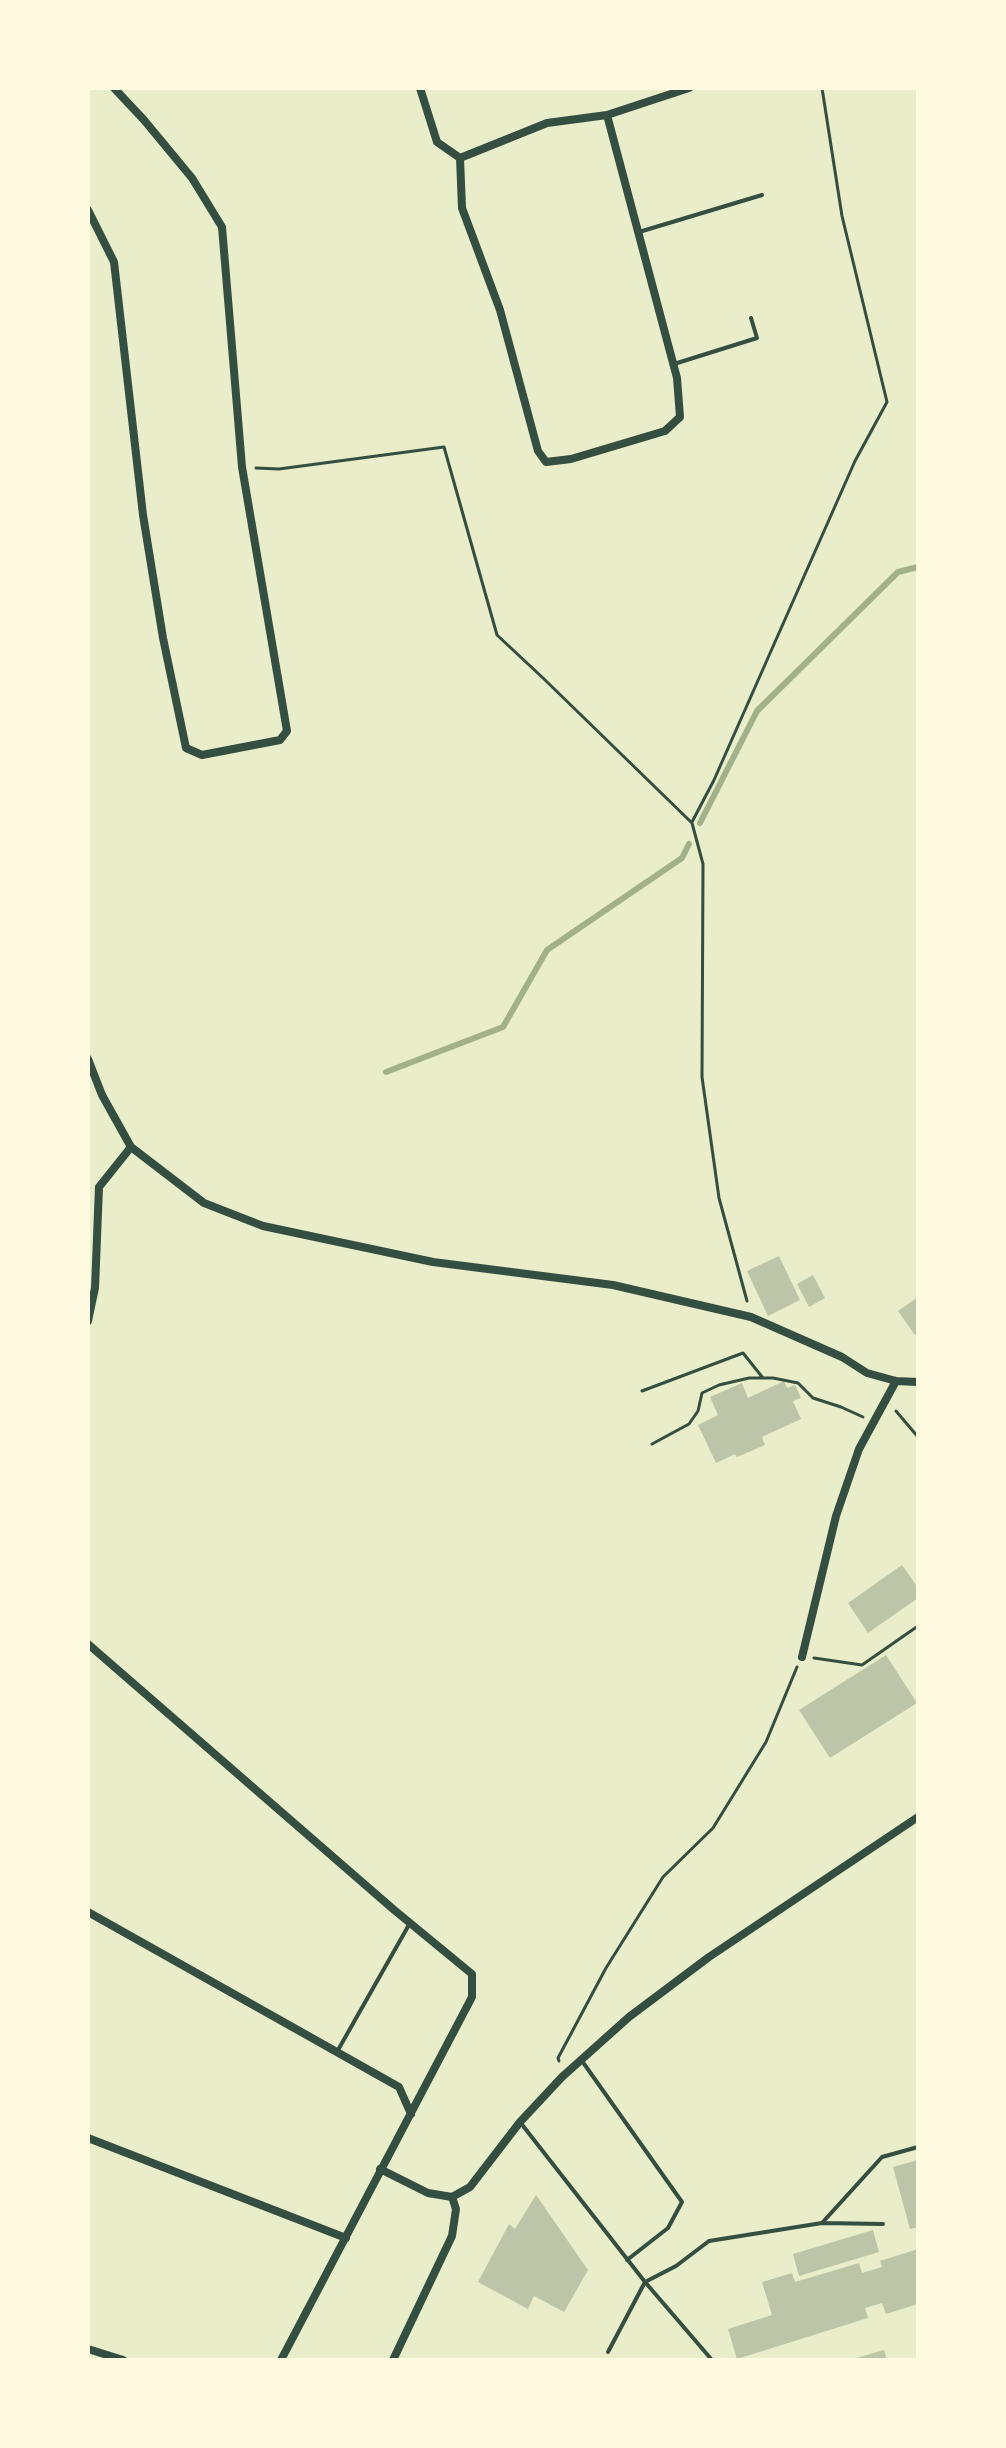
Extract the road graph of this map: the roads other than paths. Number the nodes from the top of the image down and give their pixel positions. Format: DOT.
graph roads {
  1 [pos="114,88"];
  2 [pos="420,88"];
  3 [pos="689,88"];
  4 [pos="607,115"];
  5 [pos="460,158"];
  6 [pos="762,195"];
  7 [pos="88,210"];
  8 [pos="639,232"];
  9 [pos="751,318"];
  10 [pos="674,364"];
  11 [pos="88,1059"];
  12 [pos="131,1147"];
  13 [pos="88,1321"];
  14 [pos="896,1381"];
  15 [pos="918,1382"];
  16 [pos="88,1644"];
  17 [pos="802,1657"];
  18 [pos="918,1817"];
  19 [pos="88,1912"];
  20 [pos="410,1923"];
  21 [pos="337,2052"];
  22 [pos="581,2060"];
  23 [pos="411,2114"];
  24 [pos="520,2122"];
  25 [pos="88,2138"];
  26 [pos="918,2147"];
  27 [pos="380,2169"];
  28 [pos="452,2197"];
  29 [pos="822,2223"];
  30 [pos="883,2224"];
  31 [pos="346,2238"];
  32 [pos="627,2260"];
  33 [pos="645,2282"];
  34 [pos="88,2349"];
  35 [pos="608,2352"];
  36 [pos="123,2360"];
  37 [pos="281,2360"];
  38 [pos="393,2360"];
  39 [pos="712,2360"];
  1 -- 7 [label="street"];
  2 -- 5 [label="street"];
  3 -- 4 [label="street"];
  4 -- 5 [label="street"];
  4 -- 8 [label="street"];
  5 -- 10 [label="street"];
  6 -- 8 [label="lane"];
  8 -- 10 [label="street"];
  9 -- 10 [label="lane"];
  11 -- 12 [label="street"];
  12 -- 13 [label="street"];
  12 -- 14 [label="street"];
  14 -- 15 [label="street"];
  14 -- 17 [label="street"];
  16 -- 20 [label="street"];
  18 -- 22 [label="street"];
  19 -- 21 [label="street"];
  20 -- 21 [label="lane"];
  20 -- 23 [label="street"];
  21 -- 23 [label="street"];
  22 -- 24 [label="street"];
  22 -- 32 [label="lane"];
  23 -- 27 [label="street"];
  24 -- 28 [label="street"];
  24 -- 32 [label="lane"];
  25 -- 31 [label="street"];
  26 -- 29 [label="lane"];
  27 -- 28 [label="street"];
  27 -- 31 [label="street"];
  28 -- 38 [label="street"];
  29 -- 30 [label="lane"];
  29 -- 33 [label="lane"];
  31 -- 37 [label="street"];
  32 -- 33 [label="lane"];
  33 -- 35 [label="lane"];
  33 -- 39 [label="lane"];
  34 -- 36 [label="street"];
}
